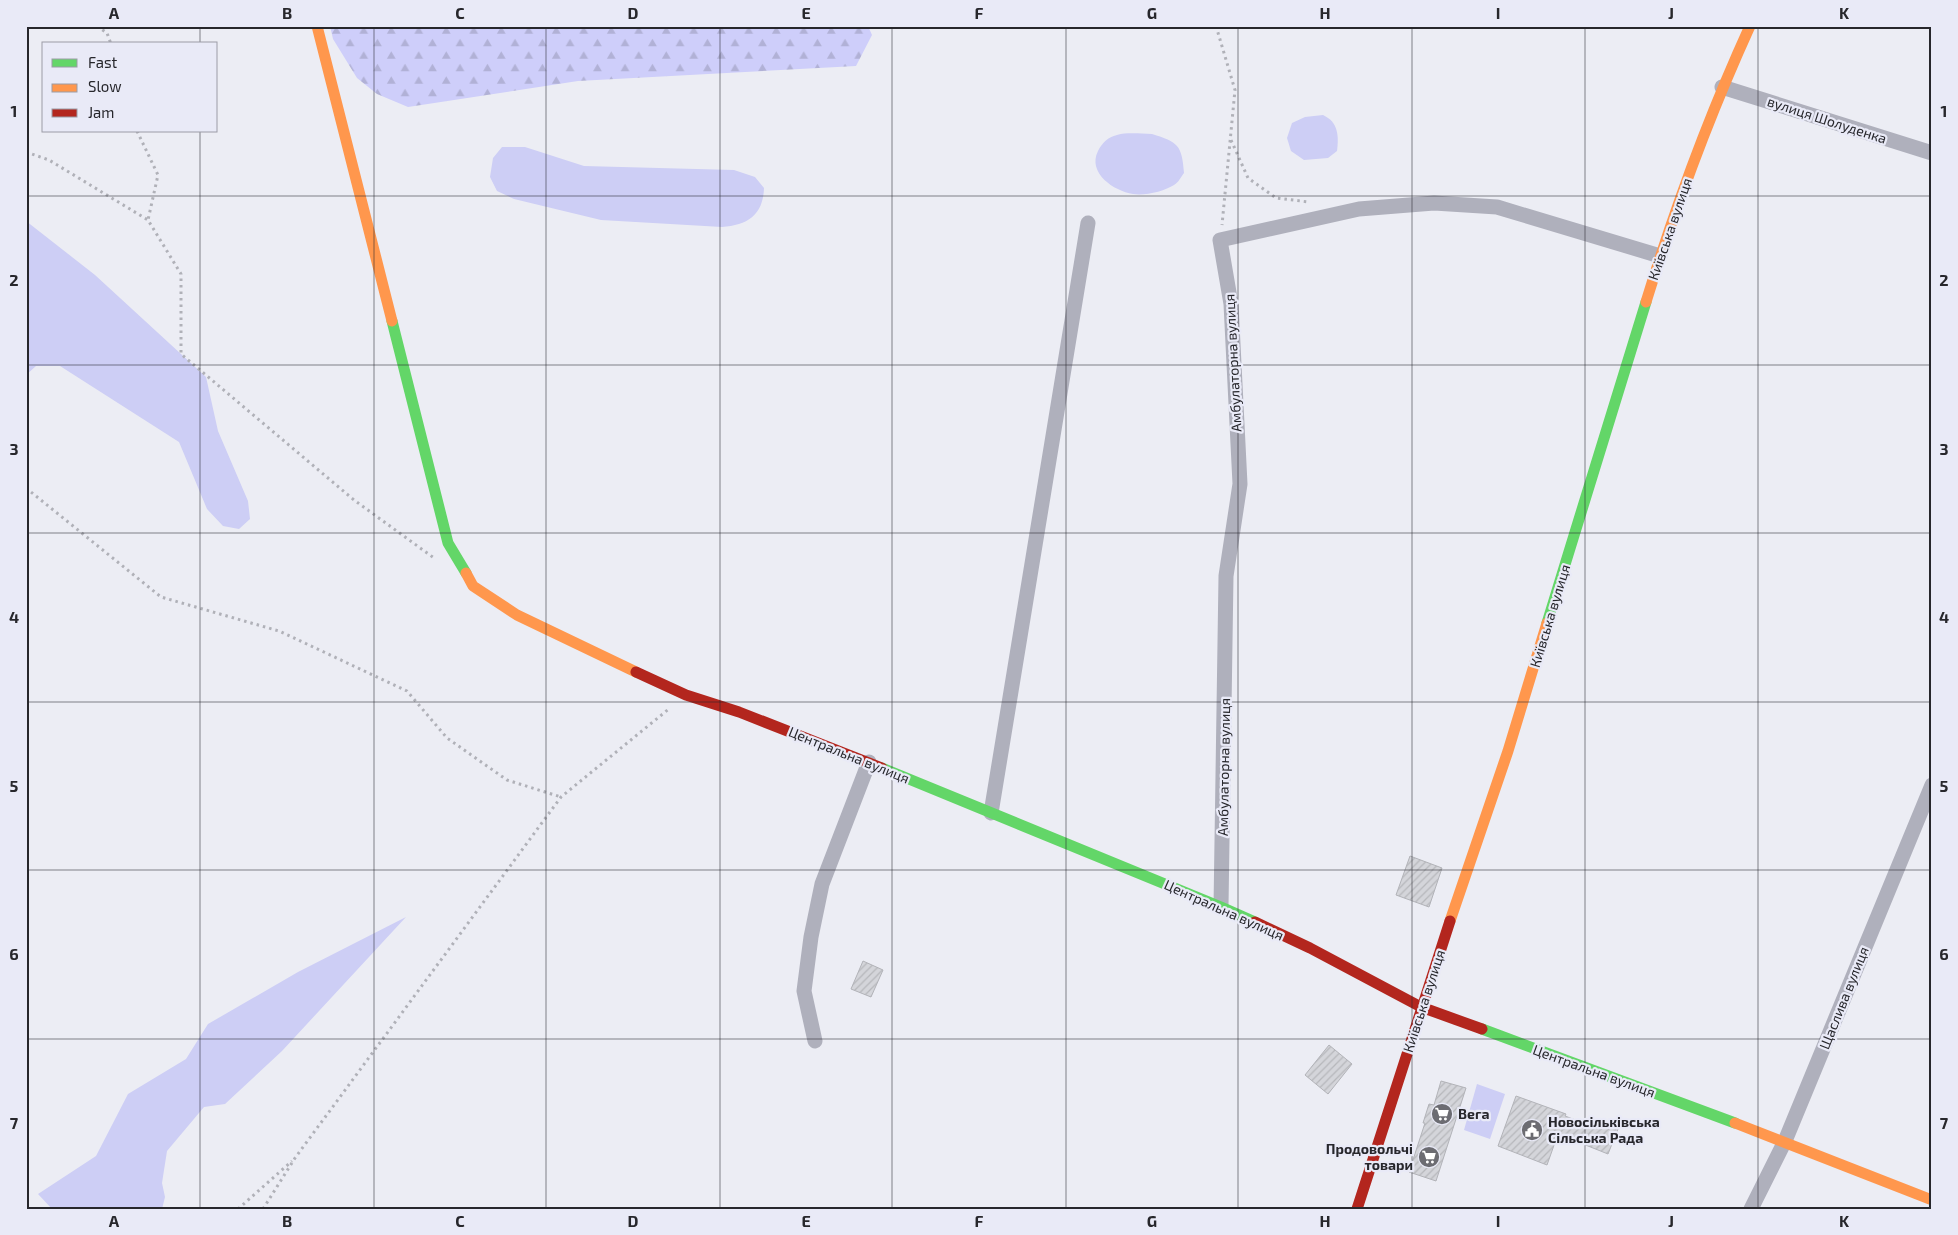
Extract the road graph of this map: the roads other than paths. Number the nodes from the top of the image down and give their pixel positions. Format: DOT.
graph roads {
  1 [pos="317,26"];
  2 [pos="1750,26"];
  3 [pos="1722,87"];
  4 [pos="1932,153"];
  5 [pos="1088,223"];
  6 [pos="1660,256"];
  7 [pos="869,762"];
  8 [pos="1932,785"];
  9 [pos="991,813"];
  10 [pos="1221,908"];
  11 [pos="1421,1007"];
  12 [pos="815,1041"];
  13 [pos="1785,1141"];
  14 [pos="1932,1200"];
  15 [pos="1357,1209"];
  16 [pos="1752,1209"];
  1 -- 7 [label="street, Центральна вулиця"];
  2 -- 3 [label="street, Київська вулиця"];
  3 -- 4 [label="street, вулиця Шолуденка"];
  3 -- 6 [label="street, Київська вулиця"];
  5 -- 9 [label="street"];
  6 -- 10 [label="street, Амбулаторна вулиця"];
  6 -- 11 [label="street, Київська вулиця"];
  7 -- 9 [label="street, Центральна вулиця"];
  7 -- 12 [label="street"];
  8 -- 13 [label="street, Щаслива вулиця"];
  9 -- 10 [label="street, Центральна вулиця"];
  10 -- 11 [label="street, Центральна вулиця"];
  11 -- 13 [label="street, Центральна вулиця"];
  11 -- 15 [label="street, Київська вулиця"];
  13 -- 14 [label="street, Центральна вулиця"];
  13 -- 16 [label="street, Щаслива вулиця"];
}
